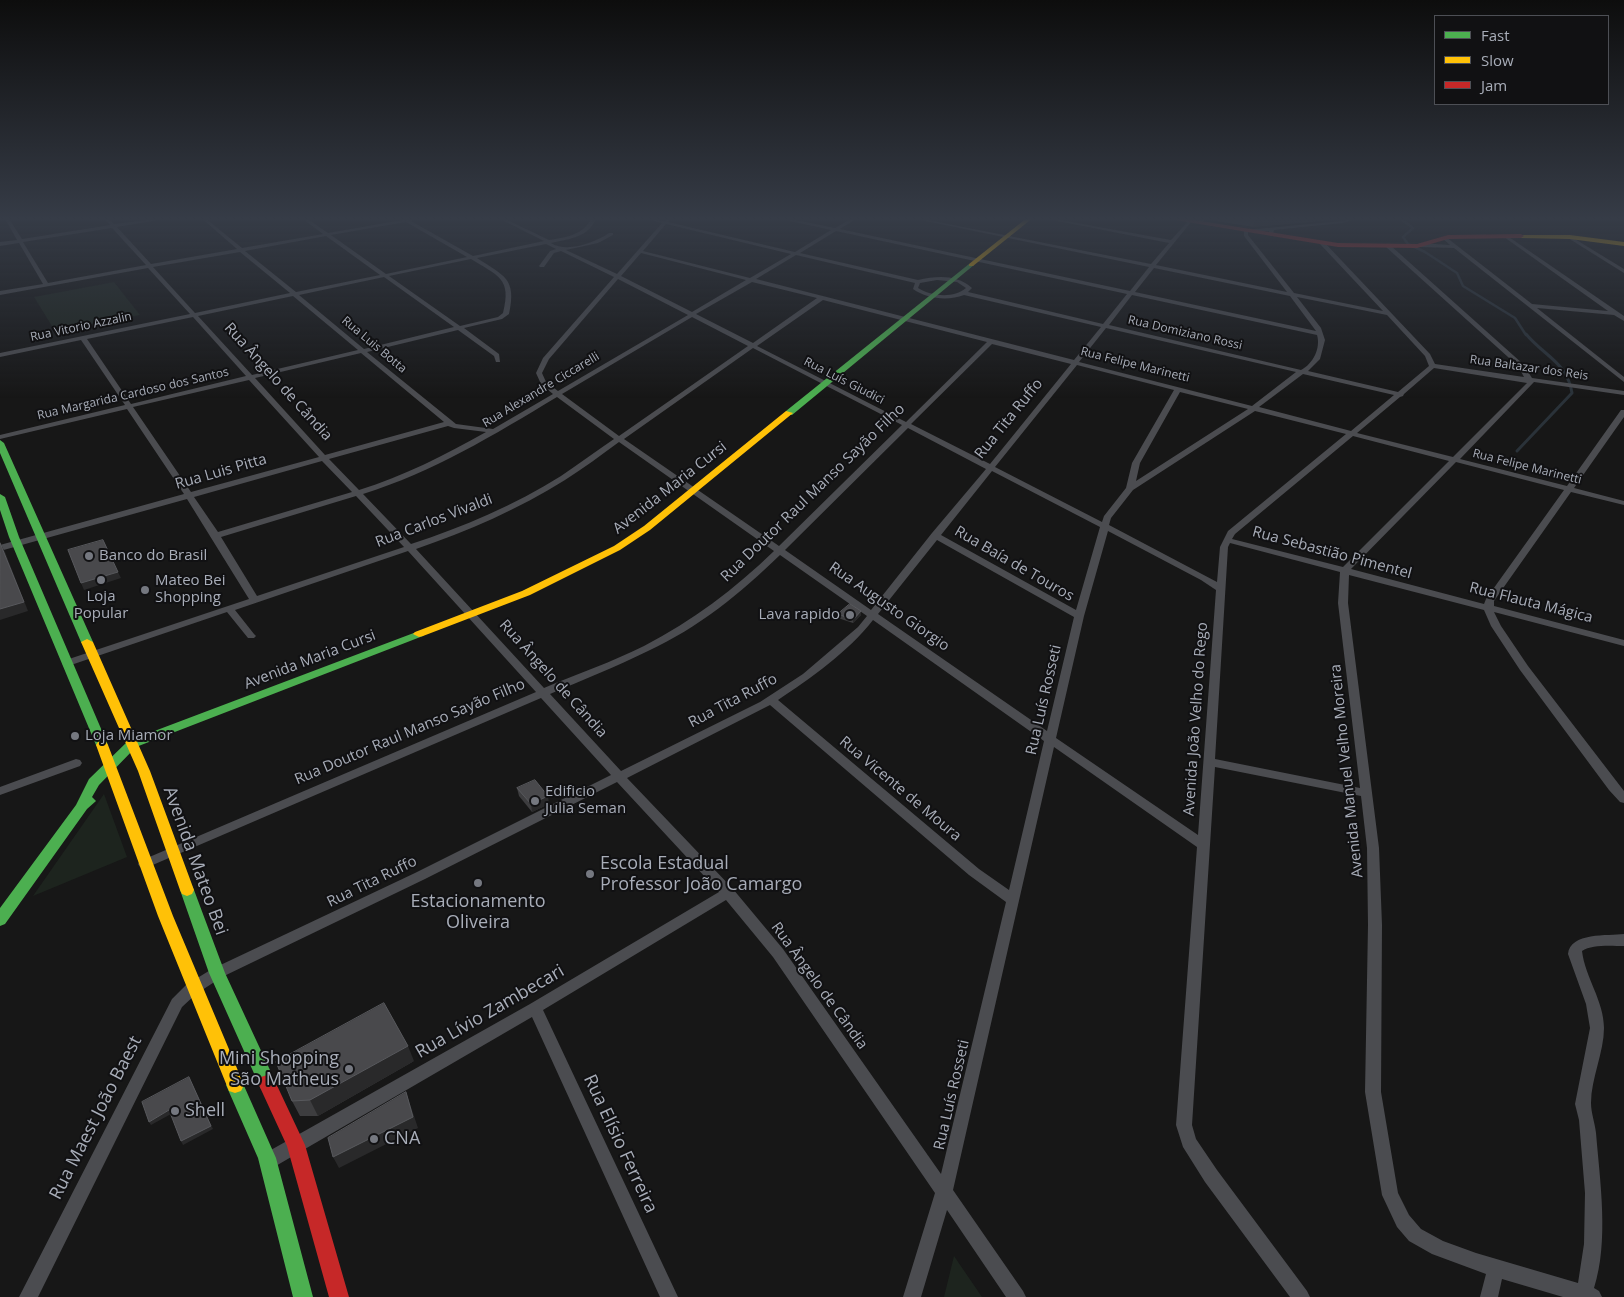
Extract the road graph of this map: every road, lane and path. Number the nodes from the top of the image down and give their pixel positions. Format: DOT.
graph roads {
  1 [pos="43,278"];
  2 [pos="88,278"];
  3 [pos="161,278"];
  4 [pos="277,278"];
  5 [pos="379,278"];
  6 [pos="389,278"];
  7 [pos="501,278"];
  8 [pos="615,278"];
  9 [pos="619,278"];
  10 [pos="750,278"];
  11 [pos="900,278"];
  12 [pos="1055,278"];
  13 [pos="1143,278"];
  14 [pos="1210,278"];
  15 [pos="1279,278"];
  16 [pos="1355,278"];
  17 [pos="1423,278"];
  18 [pos="1495,278"];
  19 [pos="1565,278"];
  20 [pos="952,279"];
  21 [pos="918,282"];
  22 [pos="47,285"];
  23 [pos="0,293"];
  24 [pos="964,293"];
  25 [pos="296,294"];
  26 [pos="1130,294"];
  27 [pos="1292,294"];
  28 [pos="932,295"];
  29 [pos="823,297"];
  30 [pos="1531,306"];
  31 [pos="1615,313"];
  32 [pos="1624,313"];
  33 [pos="691,314"];
  34 [pos="1389,314"];
  35 [pos="195,315"];
  36 [pos="905,318"];
  37 [pos="1624,319"];
  38 [pos="1104,325"];
  39 [pos="459,328"];
  40 [pos="1320,334"];
  41 [pos="83,338"];
  42 [pos="995,341"];
  43 [pos="753,346"];
  44 [pos="363,351"];
  45 [pos="0,355"];
  46 [pos="498,361"];
  47 [pos="1075,361"];
  48 [pos="1432,366"];
  49 [pos="1303,372"];
  50 [pos="251,377"];
  51 [pos="1530,380"];
  52 [pos="1624,380"];
  53 [pos="825,383"];
  54 [pos="1179,388"];
  55 [pos="1624,393"];
  56 [pos="556,394"];
  57 [pos="1401,395"];
  58 [pos="129,406"];
  59 [pos="1254,408"];
  60 [pos="1624,412"];
  61 [pos="449,423"];
  62 [pos="907,426"];
  63 [pos="494,431"];
  64 [pos="1353,434"];
  65 [pos="0,437"];
  66 [pos="620,438"];
  67 [pos="0,443"];
  68 [pos="324,458"];
  69 [pos="1452,459"];
  70 [pos="1135,466"];
  71 [pos="990,468"];
  72 [pos="1157,471"];
  73 [pos="1130,488"];
  74 [pos="694,489"];
  75 [pos="1569,489"];
  76 [pos="359,493"];
  77 [pos="189,495"];
  78 [pos="0,497"];
  79 [pos="1624,503"];
  80 [pos="1104,526"];
  81 [pos="935,535"];
  82 [pos="215,536"];
  83 [pos="41,537"];
  84 [pos="1227,540"];
  85 [pos="17,543"];
  86 [pos="0,548"];
  87 [pos="410,548"];
  88 [pos="781,550"];
  89 [pos="1345,571"];
  90 [pos="1221,589"];
  91 [pos="1430,593"];
  92 [pos="255,600"];
  93 [pos="229,608"];
  94 [pos="1488,608"];
  95 [pos="471,614"];
  96 [pos="873,614"];
  97 [pos="1079,616"];
  98 [pos="251,636"];
  99 [pos="1624,643"];
  100 [pos="92,654"];
  101 [pos="67,663"];
  102 [pos="543,693"];
  103 [pos="771,700"];
  104 [pos="1050,738"];
  105 [pos="132,744"];
  106 [pos="1210,762"];
  107 [pos="76,763"];
  108 [pos="110,770"];
  109 [pos="619,776"];
  110 [pos="0,791"];
  111 [pos="1366,793"];
  112 [pos="1624,799"];
  113 [pos="1204,846"];
  114 [pos="173,852"];
  115 [pos="144,864"];
  116 [pos="728,893"];
  117 [pos="17,898"];
  118 [pos="1012,898"];
  119 [pos="0,905"];
  120 [pos="0,920"];
  121 [pos="1624,940"];
  122 [pos="218,973"];
  123 [pos="192,987"];
  124 [pos="535,1008"];
  125 [pos="296,1145"];
  126 [pos="268,1161"];
  127 [pos="944,1190"];
  128 [pos="1496,1268"];
  129 [pos="1588,1295"];
  130 [pos="28,1297"];
  131 [pos="302,1297"];
  132 [pos="339,1297"];
  133 [pos="669,1297"];
  134 [pos="912,1297"];
  135 [pos="1017,1297"];
  136 [pos="1301,1297"];
  137 [pos="1489,1297"];
  1 -- 22 [label="street"];
  2 -- 22 [label="street"];
  3 -- 35 [label="street, Rua Ângelo de Cândia"];
  4 -- 25 [label="street, Rua Luis Botta"];
  5 -- 25 [label="street, Rua Vitorio Azzalin"];
  6 -- 39 [label="street"];
  7 -- 39 [label="street, Rua Margarida Cardoso dos Santos"];
  8 -- 56 [label="street, Rua Augusto Giorgio"];
  9 -- 33 [label="street, Rua Luís Giudici"];
  10 -- 29 [label="street, Rua Felipe Marinetti"];
  10 -- 33 [label="street, Rua Alexandre Ciccarelli"];
  11 -- 21 [label="street"];
  12 -- 26 [label="street"];
  13 -- 26 [label="street, Rua Tita Ruffo"];
  14 -- 27 [label="street"];
  15 -- 27 [label="street"];
  16 -- 34 [label="street"];
  17 -- 51 [label="street"];
  18 -- 30 [label="street"];
  19 -- 31 [label="street"];
  20 -- 21 [label="street"];
  20 -- 24 [label="street"];
  20 -- 28 [label="main road, Avenida Maria Cursi"];
  21 -- 28 [label="street"];
  22 -- 23 [label="street"];
  24 -- 28 [label="street, Rua Domiziano Rossi"];
  24 -- 38 [label="street, Rua Domiziano Rossi"];
  25 -- 35 [label="street, Rua Vitorio Azzalin"];
  25 -- 44 [label="street, Rua Luis Botta"];
  26 -- 38 [label="street, Rua Tita Ruffo"];
  26 -- 40 [label="street"];
  27 -- 34 [label="street"];
  27 -- 40 [label="street"];
  28 -- 36 [label="main road, Avenida Maria Cursi"];
  29 -- 36 [label="street, Rua Felipe Marinetti"];
  29 -- 43 [label="street, Rua Carlos Vivaldi"];
  30 -- 31 [label="street"];
  30 -- 52 [label="street"];
  31 -- 32 [label="street"];
  31 -- 37 [label="street"];
  33 -- 43 [label="street, Rua Luís Giudici"];
  33 -- 56 [label="street, Rua Alexandre Ciccarelli"];
  34 -- 48 [label="street"];
  35 -- 41 [label="street, Rua Vitorio Azzalin"];
  35 -- 50 [label="street, Rua Ângelo de Cândia"];
  36 -- 42 [label="street, Rua Felipe Marinetti"];
  36 -- 53 [label="main road, Avenida Maria Cursi"];
  38 -- 47 [label="street, Rua Tita Ruffo"];
  38 -- 49 [label="street, Rua Domiziano Rossi"];
  39 -- 44 [label="street, Rua Margarida Cardoso dos Santos"];
  39 -- 46 [label="street"];
  40 -- 49 [label="street, Rua Luís Rosseti"];
  41 -- 45 [label="street, Rua Vitorio Azzalin"];
  41 -- 58 [label="street"];
  42 -- 47 [label="street, Rua Felipe Marinetti"];
  42 -- 62 [label="street, Rua Doutor Raul Manso Sayão Filho"];
  43 -- 53 [label="street, Rua Luís Giudici"];
  43 -- 66 [label="street, Rua Carlos Vivaldi"];
  44 -- 50 [label="street, Rua Margarida Cardoso dos Santos"];
  44 -- 61 [label="street, Rua Luis Botta"];
  47 -- 54 [label="street, Rua Felipe Marinetti"];
  47 -- 71 [label="street, Rua Tita Ruffo"];
  48 -- 51 [label="street, Rua Baltazar dos Reis"];
  48 -- 57 [label="street"];
  49 -- 57 [label="street, Rua Domiziano Rossi"];
  49 -- 59 [label="street, Rua Luís Rosseti"];
  50 -- 58 [label="street, Rua Margarida Cardoso dos Santos"];
  50 -- 68 [label="street, Rua Ângelo de Cândia"];
  51 -- 55 [label="street, Rua Baltazar dos Reis"];
  51 -- 69 [label="street"];
  53 -- 62 [label="street, Rua Luís Giudici"];
  53 -- 74 [label="main road, Avenida Maria Cursi"];
  54 -- 59 [label="street, Rua Felipe Marinetti"];
  54 -- 70 [label="street"];
  56 -- 63 [label="street, Rua Alexandre Ciccarelli"];
  56 -- 66 [label="street, Rua Augusto Giorgio"];
  57 -- 64 [label="street"];
  58 -- 65 [label="street, Rua Margarida Cardoso dos Santos"];
  58 -- 77 [label="street"];
  59 -- 64 [label="street, Rua Felipe Marinetti"];
  59 -- 72 [label="street, Rua Luís Rosseti"];
  60 -- 75 [label="street"];
  61 -- 63 [label="street, Rua Luis Botta"];
  61 -- 68 [label="street, Rua Luis Pitta"];
  62 -- 71 [label="street, Rua Luís Giudici"];
  62 -- 88 [label="street, Rua Doutor Raul Manso Sayão Filho"];
  63 -- 76 [label="street, Rua Alexandre Ciccarelli"];
  64 -- 69 [label="street, Rua Felipe Marinetti"];
  64 -- 84 [label="street"];
  66 -- 74 [label="street, Rua Augusto Giorgio"];
  66 -- 87 [label="street, Rua Carlos Vivaldi"];
  67 -- 83 [label="main road, Avenida Mateo Bei"];
  68 -- 76 [label="street, Rua Ângelo de Cândia"];
  68 -- 77 [label="street, Rua Luis Pitta"];
  69 -- 75 [label="street, Rua Felipe Marinetti"];
  69 -- 89 [label="street"];
  70 -- 72 [label="street"];
  70 -- 73 [label="street"];
  71 -- 80 [label="street, Rua Luís Giudici"];
  71 -- 81 [label="street, Rua Tita Ruffo"];
  72 -- 73 [label="street, Rua Luís Rosseti"];
  73 -- 80 [label="street, Rua Luís Rosseti"];
  74 -- 88 [label="street, Rua Augusto Giorgio"];
  74 -- 95 [label="main road, Avenida Maria Cursi"];
  75 -- 79 [label="street, Rua Felipe Marinetti"];
  75 -- 94 [label="street"];
  76 -- 82 [label="street, Rua Alexandre Ciccarelli"];
  76 -- 87 [label="street, Rua Ângelo de Cândia"];
  77 -- 82 [label="street"];
  77 -- 83 [label="street, Rua Luis Pitta"];
  78 -- 85 [label="main road"];
  80 -- 90 [label="street, Rua Luís Giudici"];
  80 -- 97 [label="street, Rua Luís Rosseti"];
  81 -- 96 [label="street, Rua Tita Ruffo"];
  81 -- 97 [label="street, Rua Baía de Touros"];
  82 -- 92 [label="street"];
  83 -- 85 [label="street, Rua Luis Pitta"];
  83 -- 100 [label="main road, Avenida Mateo Bei"];
  84 -- 89 [label="street, Rua Sebastião Pimentel"];
  84 -- 90 [label="street, Avenida João Velho do Rego"];
  85 -- 86 [label="street, Rua Luis Pitta"];
  85 -- 101 [label="main road"];
  87 -- 92 [label="street, Rua Carlos Vivaldi"];
  87 -- 95 [label="street, Rua Ângelo de Cândia"];
  88 -- 96 [label="street, Rua Augusto Giorgio"];
  88 -- 102 [label="street, Rua Doutor Raul Manso Sayão Filho"];
  89 -- 91 [label="street, Rua Sebastião Pimentel"];
  89 -- 111 [label="street, Avenida Manuel Velho Moreira"];
  90 -- 106 [label="street, Avenida João Velho do Rego"];
  91 -- 94 [label="street, Rua Flauta Mágica"];
  92 -- 93 [label="street, Rua Carlos Vivaldi"];
  93 -- 98 [label="street"];
  93 -- 100 [label="street, Rua Carlos Vivaldi"];
  94 -- 99 [label="street, Rua Flauta Mágica"];
  94 -- 112 [label="street"];
  95 -- 102 [label="street, Rua Ângelo de Cândia"];
  95 -- 105 [label="main road, Avenida Maria Cursi"];
  96 -- 103 [label="street, Rua Tita Ruffo"];
  96 -- 104 [label="street, Rua Augusto Giorgio"];
  97 -- 104 [label="street, Rua Luís Rosseti"];
  100 -- 101 [label="street, Rua Carlos Vivaldi"];
  100 -- 105 [label="main road, Avenida Mateo Bei"];
  101 -- 108 [label="main road"];
  102 -- 109 [label="street, Rua Ângelo de Cândia"];
  102 -- 114 [label="street, Rua Doutor Raul Manso Sayão Filho"];
  103 -- 109 [label="street, Rua Tita Ruffo"];
  103 -- 118 [label="street, Rua Vicente de Moura"];
  104 -- 113 [label="street, Rua Augusto Giorgio"];
  104 -- 118 [label="street, Rua Luís Rosseti"];
  105 -- 108 [label="main road, Avenida Maria Cursi"];
  105 -- 114 [label="main road, Avenida Mateo Bei"];
  106 -- 111 [label="street"];
  106 -- 113 [label="street, Avenida João Velho do Rego"];
  107 -- 110 [label="street"];
  108 -- 115 [label="main road"];
  108 -- 117 [label="main road, Avenida Maria Cursi"];
  109 -- 116 [label="street, Rua Ângelo de Cândia"];
  109 -- 122 [label="street, Rua Tita Ruffo"];
  111 -- 128 [label="street, Avenida Manuel Velho Moreira"];
  113 -- 136 [label="street, Avenida João Velho do Rego"];
  114 -- 115 [label="street, Rua Doutor Raul Manso Sayão Filho"];
  114 -- 122 [label="main road, Avenida Mateo Bei"];
  115 -- 123 [label="main road"];
  116 -- 124 [label="street, Rua Lívio Zambecari"];
  116 -- 127 [label="street, Rua Ângelo de Cândia"];
  117 -- 119 [label="street"];
  117 -- 120 [label="main road, Avenida Maria Cursi"];
  118 -- 127 [label="street, Rua Luís Rosseti"];
  121 -- 129 [label="street"];
  122 -- 123 [label="street, Rua Maest João Baest"];
  122 -- 125 [label="main road, Avenida Mateo Bei"];
  123 -- 126 [label="main road"];
  123 -- 130 [label="street, Rua Maest João Baest"];
  124 -- 125 [label="street, Rua Lívio Zambecari"];
  124 -- 133 [label="street, Rua Elísio Ferreira"];
  125 -- 126 [label="street, Rua Lívio Zambecari"];
  125 -- 132 [label="main road, Avenida Mateo Bei"];
  126 -- 131 [label="main road"];
  127 -- 134 [label="street, Rua Luís Rosseti"];
  127 -- 135 [label="street, Rua Ângelo de Cândia"];
  128 -- 129 [label="street, Avenida Manuel Velho Moreira"];
  128 -- 137 [label="street"];
}
